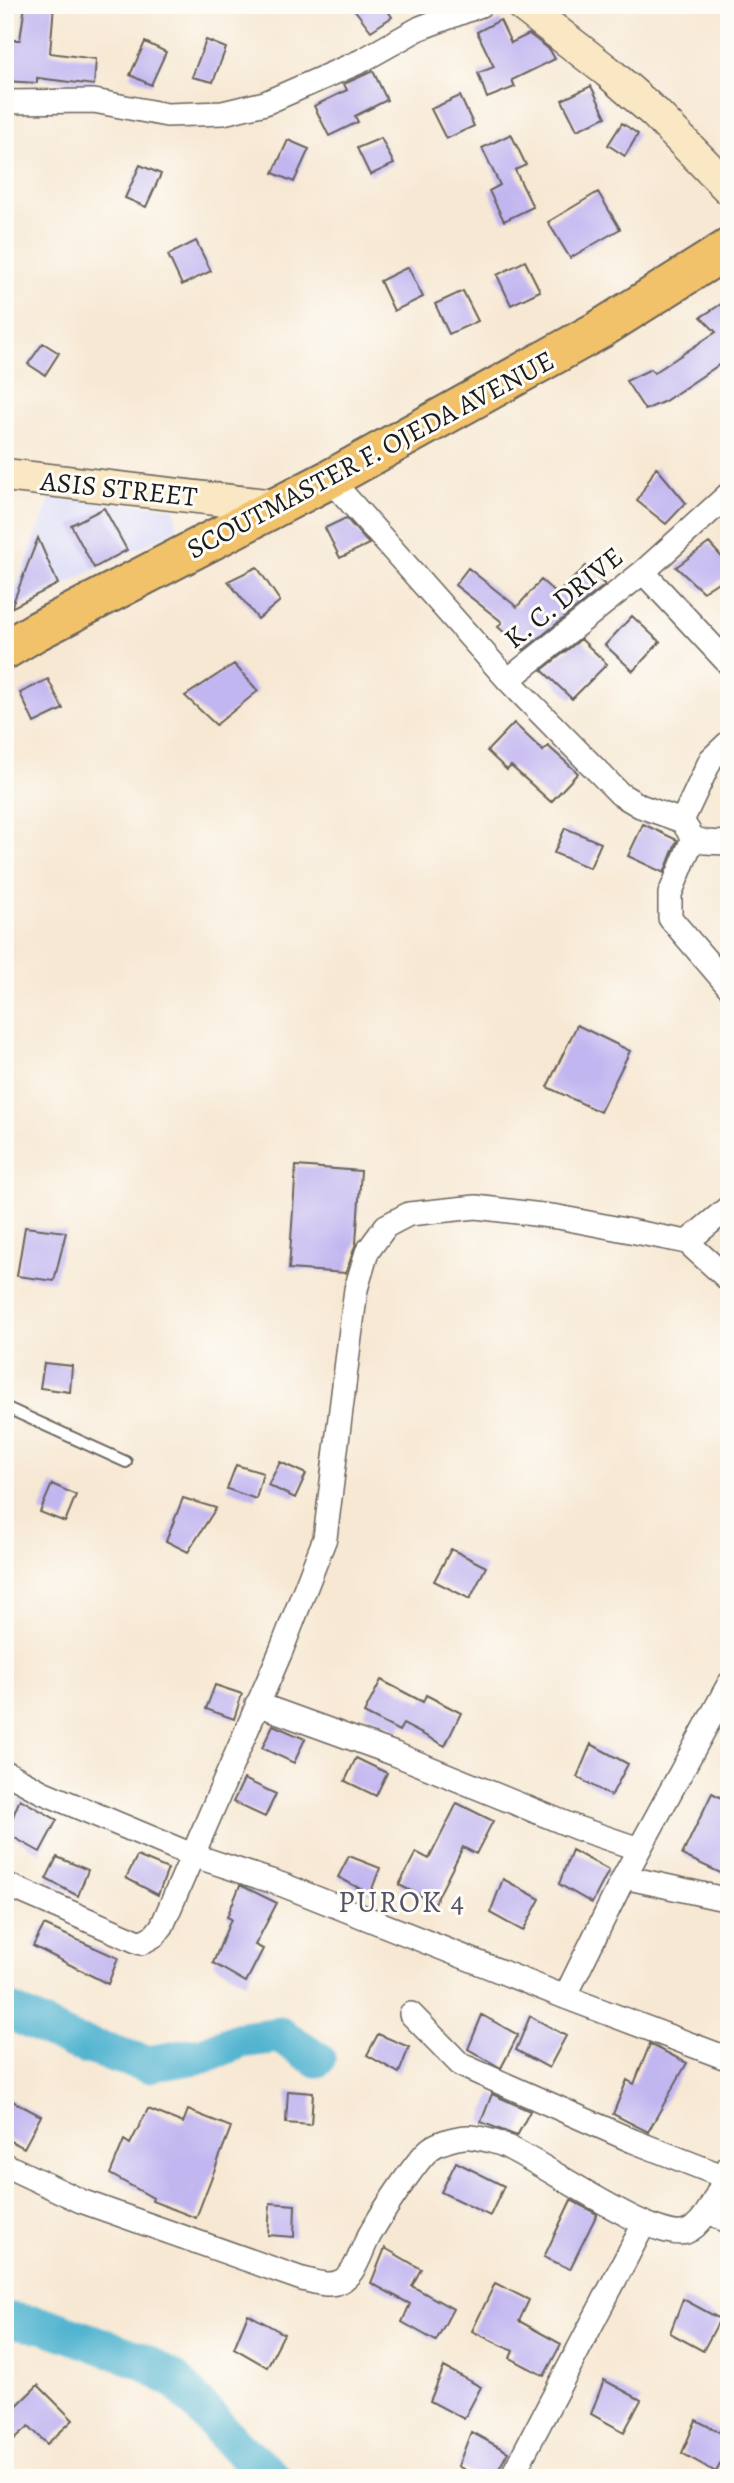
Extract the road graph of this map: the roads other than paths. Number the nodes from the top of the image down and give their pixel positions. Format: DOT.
graph roads {
  1 [pos="481,5"];
  2 [pos="522,5"];
  3 [pos="5,102"];
  4 [pos="729,189"];
  5 [pos="729,248"];
  6 [pos="5,475"];
  7 [pos="330,479"];
  8 [pos="729,494"];
  9 [pos="275,506"];
  10 [pos="643,572"];
  11 [pos="5,650"];
  12 [pos="729,664"];
  13 [pos="508,680"];
  14 [pos="729,742"];
  15 [pos="688,829"];
  16 [pos="729,840"];
  17 [pos="729,987"];
  18 [pos="729,1207"];
  19 [pos="687,1242"];
  20 [pos="729,1280"];
  21 [pos="5,1408"];
  22 [pos="126,1462"];
  23 [pos="729,1684"];
  24 [pos="257,1704"];
  25 [pos="5,1772"];
  26 [pos="639,1849"];
  27 [pos="191,1855"];
  28 [pos="624,1877"];
  29 [pos="5,1884"];
  30 [pos="729,1900"];
  31 [pos="565,1997"];
  32 [pos="411,2014"];
  33 [pos="729,2059"];
  34 [pos="5,2165"];
  35 [pos="727,2172"];
  36 [pos="708,2211"];
  37 [pos="729,2222"];
  38 [pos="644,2224"];
  39 [pos="511,2478"];
  1 -- 3 [label="street"];
  2 -- 4 [label="street"];
  5 -- 7 [label="highway, SCOUTMASTER F. OJEDA AVENUE"];
  6 -- 9 [label="street, ASIS STREET"];
  7 -- 9 [label="highway, SCOUTMASTER F. OJEDA AVENUE"];
  7 -- 13 [label="street, K. C. DRIVE"];
  8 -- 10 [label="street, K. C. DRIVE"];
  9 -- 11 [label="highway, SCOUTMASTER F. OJEDA AVENUE"];
  10 -- 12 [label="street"];
  10 -- 13 [label="street, K. C. DRIVE"];
  13 -- 15 [label="street"];
  14 -- 15 [label="street"];
  15 -- 16 [label="street"];
  15 -- 17 [label="street"];
  18 -- 19 [label="street"];
  19 -- 20 [label="street"];
  19 -- 24 [label="street"];
  21 -- 22 [label="lane"];
  23 -- 26 [label="street"];
  24 -- 26 [label="street"];
  24 -- 27 [label="street"];
  25 -- 27 [label="street"];
  26 -- 28 [label="street"];
  27 -- 29 [label="street"];
  27 -- 31 [label="street"];
  28 -- 30 [label="street"];
  28 -- 31 [label="street"];
  31 -- 33 [label="street"];
  32 -- 35 [label="street"];
  34 -- 38 [label="street"];
  35 -- 36 [label="street"];
  36 -- 37 [label="street"];
  36 -- 38 [label="street"];
  38 -- 39 [label="street"];
}
